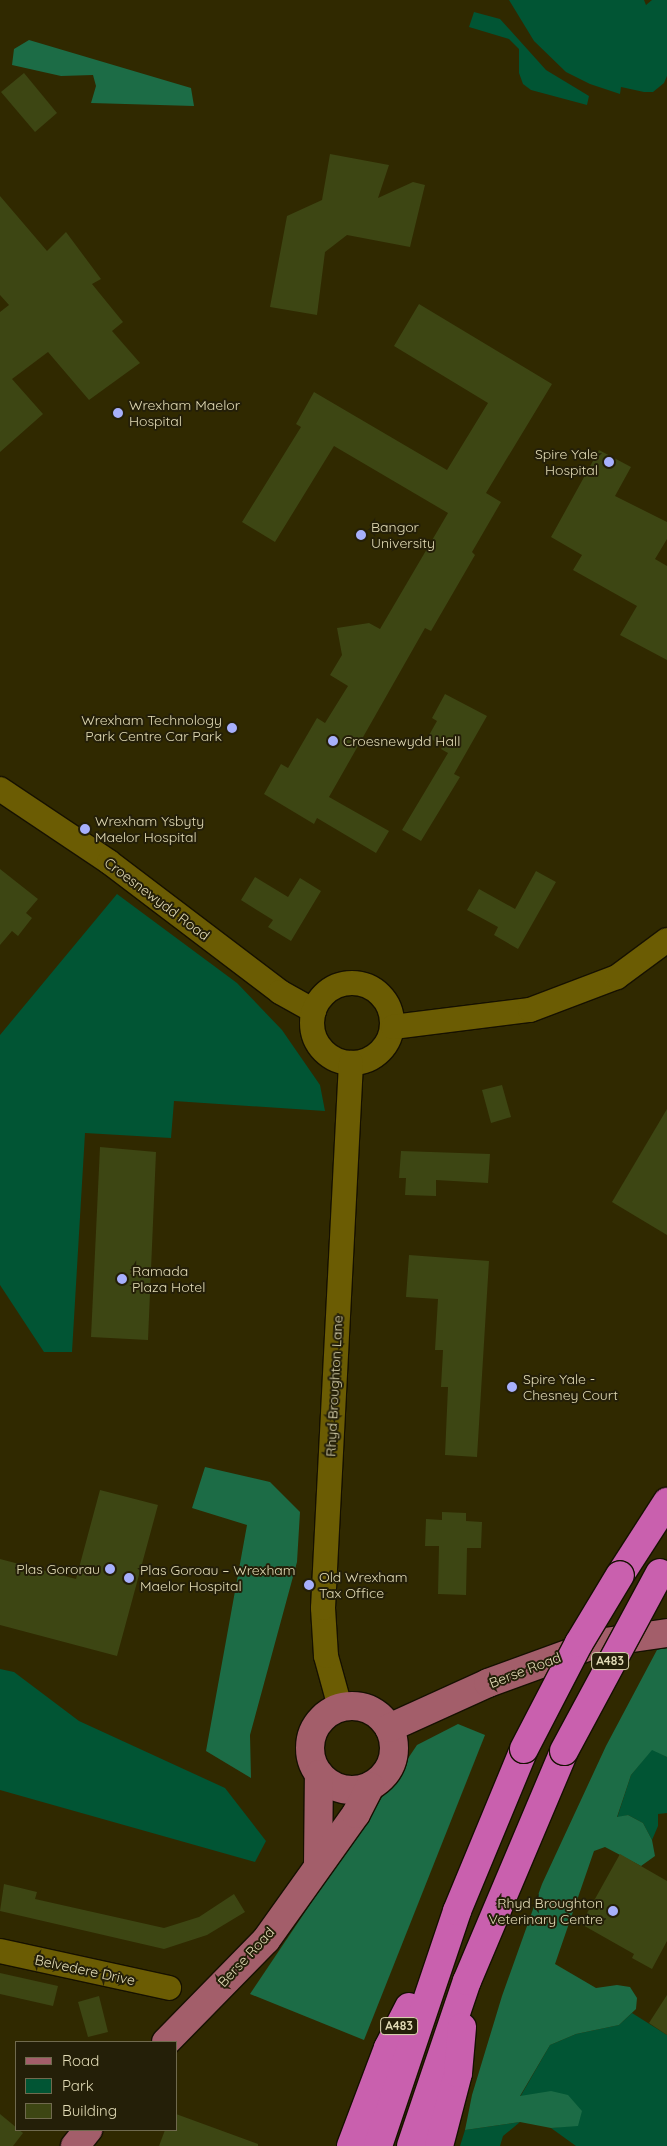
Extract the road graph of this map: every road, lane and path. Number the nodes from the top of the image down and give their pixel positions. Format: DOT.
graph roads {
  1 [pos="0,789"];
  2 [pos="667,940"];
  3 [pos="314,1012"];
  4 [pos="393,1027"];
  5 [pos="352,1063"];
  6 [pos="667,1502"];
  7 [pos="664,1568"];
  8 [pos="667,1633"];
  9 [pos="340,1708"];
  10 [pos="389,1728"];
  11 [pos="319,1774"];
  12 [pos="370,1786"];
  13 [pos="318,1865"];
  14 [pos="457,1911"];
  15 [pos="0,1951"];
  16 [pos="467,1981"];
  17 [pos="169,1988"];
  18 [pos="167,2041"];
  19 [pos="87,2131"];
  20 [pos="75,2146"];
  21 [pos="351,2146"];
  22 [pos="378,2146"];
  23 [pos="411,2146"];
  24 [pos="439,2146"];
  1 -- 3 [label="street, Croesnewydd Road"];
  2 -- 4 [label="street"];
  3 -- 4 [label="street"];
  3 -- 5 [label="street"];
  4 -- 5 [label="street"];
  5 -- 9 [label="street, Rhyd Broughton Lane"];
  6 -- 14 [label="highway, A483, bridge"];
  7 -- 16 [label="highway, A483, bridge"];
  8 -- 10 [label="main road, Berse Road"];
  9 -- 10 [label="main road"];
  9 -- 11 [label="main road"];
  10 -- 12 [label="main road"];
  11 -- 12 [label="main road"];
  11 -- 13 [label="main road"];
  12 -- 13 [label="main road, Berse Road"];
  13 -- 18 [label="main road, Berse Road"];
  14 -- 21 [label="highway, A483"];
  14 -- 22 [label="highway, A483"];
  15 -- 17 [label="street, Belvedere Drive"];
  16 -- 23 [label="highway, A483"];
  16 -- 24 [label="highway, A483"];
  19 -- 20 [label="main road"];
}
